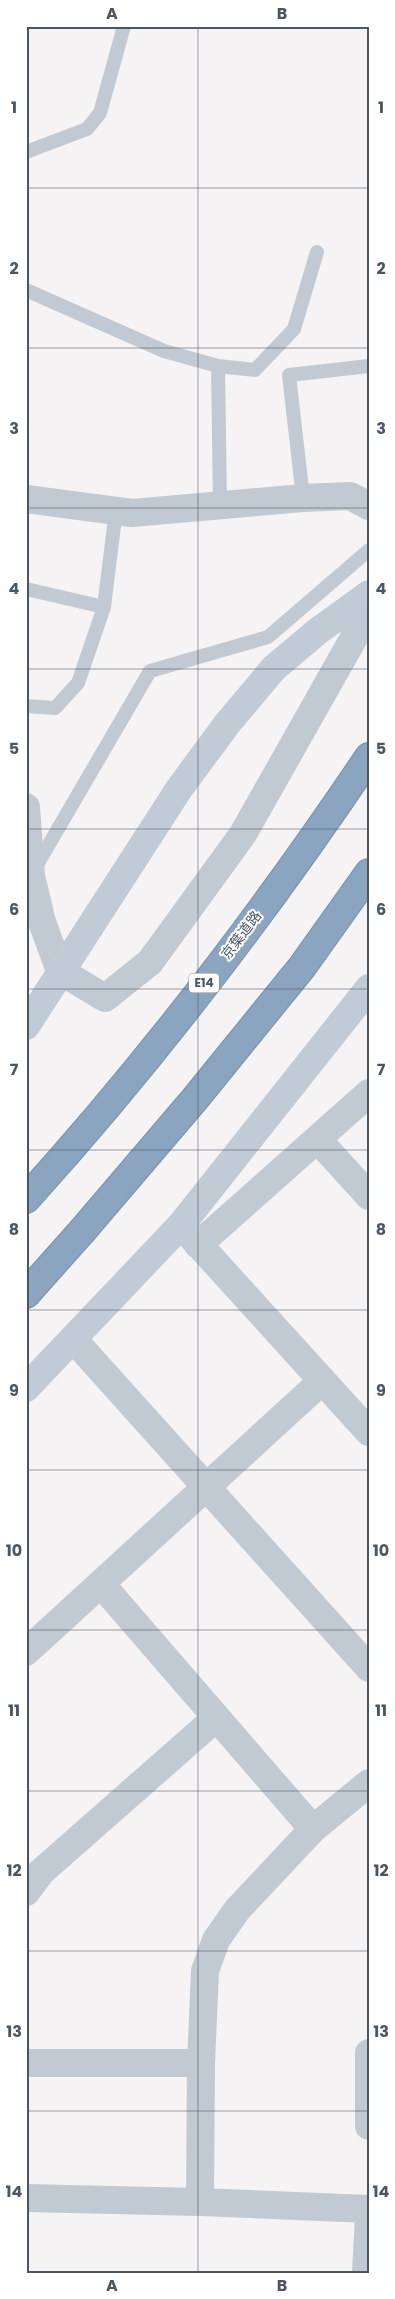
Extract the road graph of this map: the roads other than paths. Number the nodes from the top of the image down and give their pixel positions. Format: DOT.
graph roads {
  1 [pos="124,26"];
  2 [pos="26,152"];
  3 [pos="318,252"];
  4 [pos="26,290"];
  5 [pos="218,366"];
  6 [pos="369,366"];
  7 [pos="303,498"];
  8 [pos="26,499"];
  9 [pos="220,505"];
  10 [pos="369,506"];
  11 [pos="116,510"];
  12 [pos="369,550"];
  13 [pos="26,589"];
  14 [pos="369,594"];
  15 [pos="104,608"];
  16 [pos="369,611"];
  17 [pos="26,706"];
  18 [pos="369,756"];
  19 [pos="26,807"];
  20 [pos="369,873"];
  21 [pos="31,876"];
  22 [pos="60,971"];
  23 [pos="369,988"];
  24 [pos="26,1026"];
  25 [pos="369,1093"];
  26 [pos="318,1140"];
  27 [pos="369,1196"];
  28 [pos="26,1199"];
  29 [pos="189,1235"];
  30 [pos="26,1294"];
  31 [pos="74,1340"];
  32 [pos="322,1381"];
  33 [pos="26,1388"];
  34 [pos="369,1432"];
  35 [pos="206,1487"];
  36 [pos="100,1584"];
  37 [pos="26,1652"];
  38 [pos="369,1668"];
  39 [pos="216,1718"];
  40 [pos="369,1783"];
  41 [pos="313,1829"];
  42 [pos="26,1892"];
  43 [pos="369,2053"];
  44 [pos="26,2063"];
  45 [pos="200,2063"];
  46 [pos="369,2126"];
  47 [pos="26,2198"];
  48 [pos="200,2202"];
  49 [pos="369,2209"];
  50 [pos="369,2215"];
  51 [pos="366,2273"];
  1 -- 2 [label="lane"];
  3 -- 5 [label="lane"];
  4 -- 5 [label="lane"];
  5 -- 9 [label="lane"];
  6 -- 7 [label="lane"];
  7 -- 9 [label="street"];
  7 -- 10 [label="street"];
  8 -- 11 [label="street"];
  9 -- 11 [label="street"];
  11 -- 15 [label="lane"];
  12 -- 21 [label="lane"];
  13 -- 15 [label="lane"];
  14 -- 22 [label="street"];
  15 -- 17 [label="lane"];
  16 -- 22 [label="street"];
  18 -- 28 [label="highway, 京葉道路 / E14"];
  19 -- 21 [label="street"];
  20 -- 30 [label="highway"];
  21 -- 22 [label="street"];
  22 -- 24 [label="street"];
  23 -- 29 [label="street"];
  25 -- 26 [label="street"];
  26 -- 27 [label="street"];
  26 -- 29 [label="street"];
  29 -- 31 [label="street"];
  29 -- 32 [label="street"];
  31 -- 33 [label="street"];
  31 -- 35 [label="street"];
  32 -- 34 [label="street"];
  32 -- 35 [label="street"];
  35 -- 36 [label="street"];
  35 -- 38 [label="street"];
  36 -- 37 [label="street"];
  36 -- 39 [label="street"];
  39 -- 41 [label="street"];
  39 -- 42 [label="street"];
  40 -- 41 [label="street"];
  41 -- 45 [label="street"];
  43 -- 46 [label="street"];
  44 -- 45 [label="street"];
  45 -- 48 [label="street"];
  47 -- 48 [label="street"];
  48 -- 49 [label="street"];
  50 -- 51 [label="street"];
}
